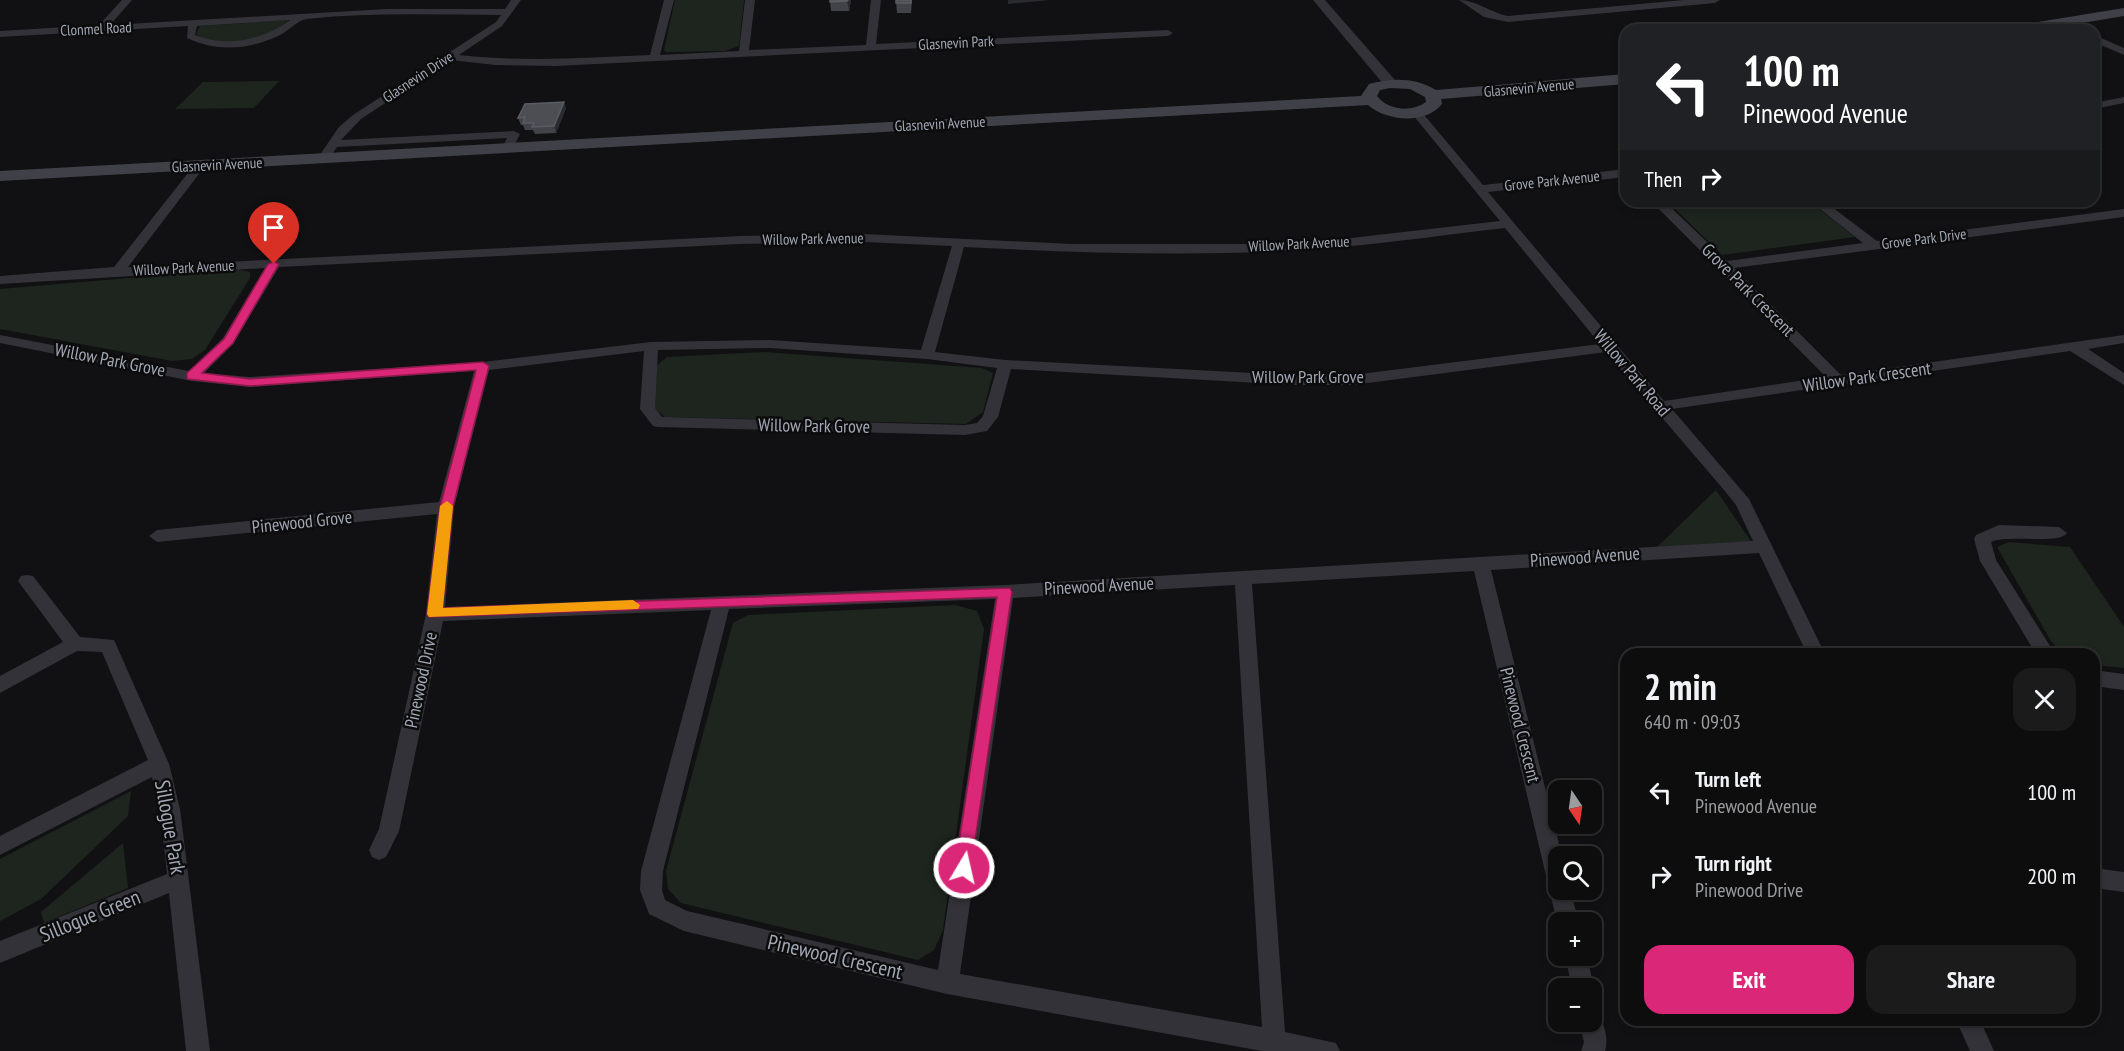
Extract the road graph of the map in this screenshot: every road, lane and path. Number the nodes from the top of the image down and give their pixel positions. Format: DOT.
graph roads {
  1 [pos="127,0"];
  2 [pos="516,0"];
  3 [pos="669,0"];
  4 [pos="750,0"];
  5 [pos="876,0"];
  6 [pos="1319,0"];
  7 [pos="1464,0"];
  8 [pos="1715,0"];
  9 [pos="508,12"];
  10 [pos="2124,12"];
  11 [pos="302,17"];
  12 [pos="2063,23"];
  13 [pos="193,24"];
  14 [pos="2056,24"];
  15 [pos="102,28"];
  16 [pos="1168,33"];
  17 [pos="0,34"];
  18 [pos="2100,41"];
  19 [pos="871,46"];
  20 [pos="2124,52"];
  21 [pos="744,53"];
  22 [pos="450,57"];
  23 [pos="654,58"];
  24 [pos="1620,79"];
  25 [pos="1390,83"];
  26 [pos="1432,95"];
  27 [pos="1371,100"];
  28 [pos="2124,100"];
  29 [pos="2100,105"];
  30 [pos="1416,112"];
  31 [pos="333,144"];
  32 [pos="438,145"];
  33 [pos="323,159"];
  34 [pos="199,166"];
  35 [pos="1620,174"];
  36 [pos="0,176"];
  37 [pos="1479,189"];
  38 [pos="1663,207"];
  39 [pos="1824,207"];
  40 [pos="2124,213"];
  41 [pos="1509,224"];
  42 [pos="959,243"];
  43 [pos="1874,245"];
  44 [pos="274,264"];
  45 [pos="1724,265"];
  46 [pos="118,271"];
  47 [pos="0,280"];
  48 [pos="0,339"];
  49 [pos="2124,339"];
  50 [pos="651,346"];
  51 [pos="1610,348"];
  52 [pos="2075,348"];
  53 [pos="927,355"];
  54 [pos="1005,364"];
  55 [pos="483,366"];
  56 [pos="192,376"];
  57 [pos="1837,380"];
  58 [pos="2124,380"];
  59 [pos="1660,406"];
  60 [pos="446,507"];
  61 [pos="2060,533"];
  62 [pos="158,536"];
  63 [pos="1764,547"];
  64 [pos="1481,564"];
  65 [pos="1243,578"];
  66 [pos="27,581"];
  67 [pos="1005,592"];
  68 [pos="722,602"];
  69 [pos="435,614"];
  70 [pos="75,644"];
  71 [pos="1813,648"];
  72 [pos="2042,648"];
  73 [pos="2100,679"];
  74 [pos="2124,682"];
  75 [pos="0,685"];
  76 [pos="159,764"];
  77 [pos="0,846"];
  78 [pos="1549,846"];
  79 [pos="379,850"];
  80 [pos="179,879"];
  81 [pos="2100,879"];
  82 [pos="2124,882"];
  83 [pos="0,952"];
  84 [pos="946,984"];
  85 [pos="1971,1026"];
  86 [pos="1594,1032"];
  87 [pos="1274,1040"];
  88 [pos="198,1051"];
  89 [pos="1328,1051"];
  90 [pos="1593,1051"];
  91 [pos="1982,1051"];
  1 -- 15 [label="street"];
  2 -- 9 [label="street, Glasnevin Drive"];
  3 -- 23 [label="street"];
  4 -- 21 [label="street"];
  5 -- 19 [label="street"];
  6 -- 25 [label="street"];
  7 -- 8 [label="street"];
  9 -- 11 [label="street, Clonmel Road"];
  9 -- 22 [label="street, Glasnevin Drive"];
  10 -- 12 [label="main road"];
  11 -- 13 [label="street, Clonmel Road"];
  11 -- 13 [label="street, Clonmel Road"];
  12 -- 14 [label="main road"];
  13 -- 15 [label="street, Clonmel Road"];
  15 -- 17 [label="street, Clonmel Road"];
  16 -- 19 [label="street, Glasnevin Park"];
  18 -- 20 [label="street"];
  19 -- 21 [label="street, Glasnevin Park"];
  21 -- 23 [label="street, Glasnevin Park"];
  22 -- 23 [label="street, Glasnevin Park"];
  22 -- 31 [label="street, Glasnevin Drive"];
  24 -- 26 [label="main road, Glasnevin Avenue"];
  25 -- 26 [label="main road"];
  25 -- 27 [label="main road"];
  26 -- 30 [label="main road"];
  27 -- 30 [label="main road"];
  27 -- 32 [label="main road, Glasnevin Avenue"];
  28 -- 29 [label="street"];
  30 -- 37 [label="street, Willow Park Road"];
  31 -- 32 [label="street, Glasnevin Avenue"];
  31 -- 33 [label="street, Glasnevin Drive"];
  32 -- 33 [label="main road, Glasnevin Avenue"];
  33 -- 34 [label="main road, Glasnevin Avenue"];
  34 -- 36 [label="main road, Glasnevin Avenue"];
  34 -- 46 [label="street, Willow Park Avenue"];
  35 -- 37 [label="street, Grove Park Avenue"];
  37 -- 41 [label="street, Willow Park Road"];
  38 -- 45 [label="street, Grove Park Crescent"];
  39 -- 43 [label="street"];
  40 -- 43 [label="street, Grove Park Drive"];
  41 -- 42 [label="street, Willow Park Avenue"];
  41 -- 51 [label="street, Willow Park Road"];
  42 -- 44 [label="street, Willow Park Avenue"];
  42 -- 53 [label="street"];
  43 -- 45 [label="street, Grove Park Drive"];
  44 -- 46 [label="street, Willow Park Avenue"];
  44 -- 56 [label="street"];
  45 -- 57 [label="street, Grove Park Crescent"];
  46 -- 47 [label="street, Willow Park Avenue"];
  48 -- 56 [label="street, Willow Park Grove"];
  49 -- 52 [label="street, Willow Park Crescent"];
  50 -- 53 [label="street, Willow Park Grove"];
  50 -- 54 [label="street, Willow Park Grove"];
  50 -- 55 [label="street, Willow Park Grove"];
  51 -- 54 [label="street, Willow Park Grove"];
  51 -- 59 [label="street, Willow Park Road"];
  52 -- 57 [label="street, Willow Park Crescent"];
  52 -- 58 [label="street"];
  53 -- 54 [label="street, Willow Park Grove"];
  55 -- 56 [label="street, Willow Park Grove"];
  55 -- 60 [label="street, Pinewood Drive"];
  57 -- 59 [label="street, Willow Park Crescent"];
  59 -- 63 [label="street, Willow Park Road"];
  60 -- 62 [label="street, Pinewood Grove"];
  60 -- 69 [label="street, Pinewood Drive"];
  61 -- 72 [label="street"];
  63 -- 64 [label="street, Pinewood Avenue"];
  63 -- 71 [label="street, Willow Park Road"];
  64 -- 65 [label="street, Pinewood Avenue"];
  64 -- 78 [label="street, Pinewood Crescent"];
  65 -- 67 [label="street, Pinewood Avenue"];
  65 -- 87 [label="street"];
  66 -- 70 [label="street"];
  67 -- 68 [label="street, Pinewood Avenue"];
  67 -- 84 [label="street"];
  68 -- 69 [label="street, Pinewood Avenue"];
  68 -- 84 [label="street, Pinewood Crescent"];
  69 -- 79 [label="street, Pinewood Drive"];
  70 -- 75 [label="street"];
  70 -- 76 [label="street, Sillogue Park"];
  73 -- 74 [label="street"];
  76 -- 77 [label="street"];
  76 -- 80 [label="street, Sillogue Park"];
  80 -- 83 [label="street, Sillogue Green"];
  80 -- 88 [label="street, Sillogue Park"];
  81 -- 82 [label="street"];
  84 -- 87 [label="street, Pinewood Crescent"];
  85 -- 91 [label="street"];
  86 -- 90 [label="street"];
  87 -- 89 [label="street, Pinewood Crescent"];
}
